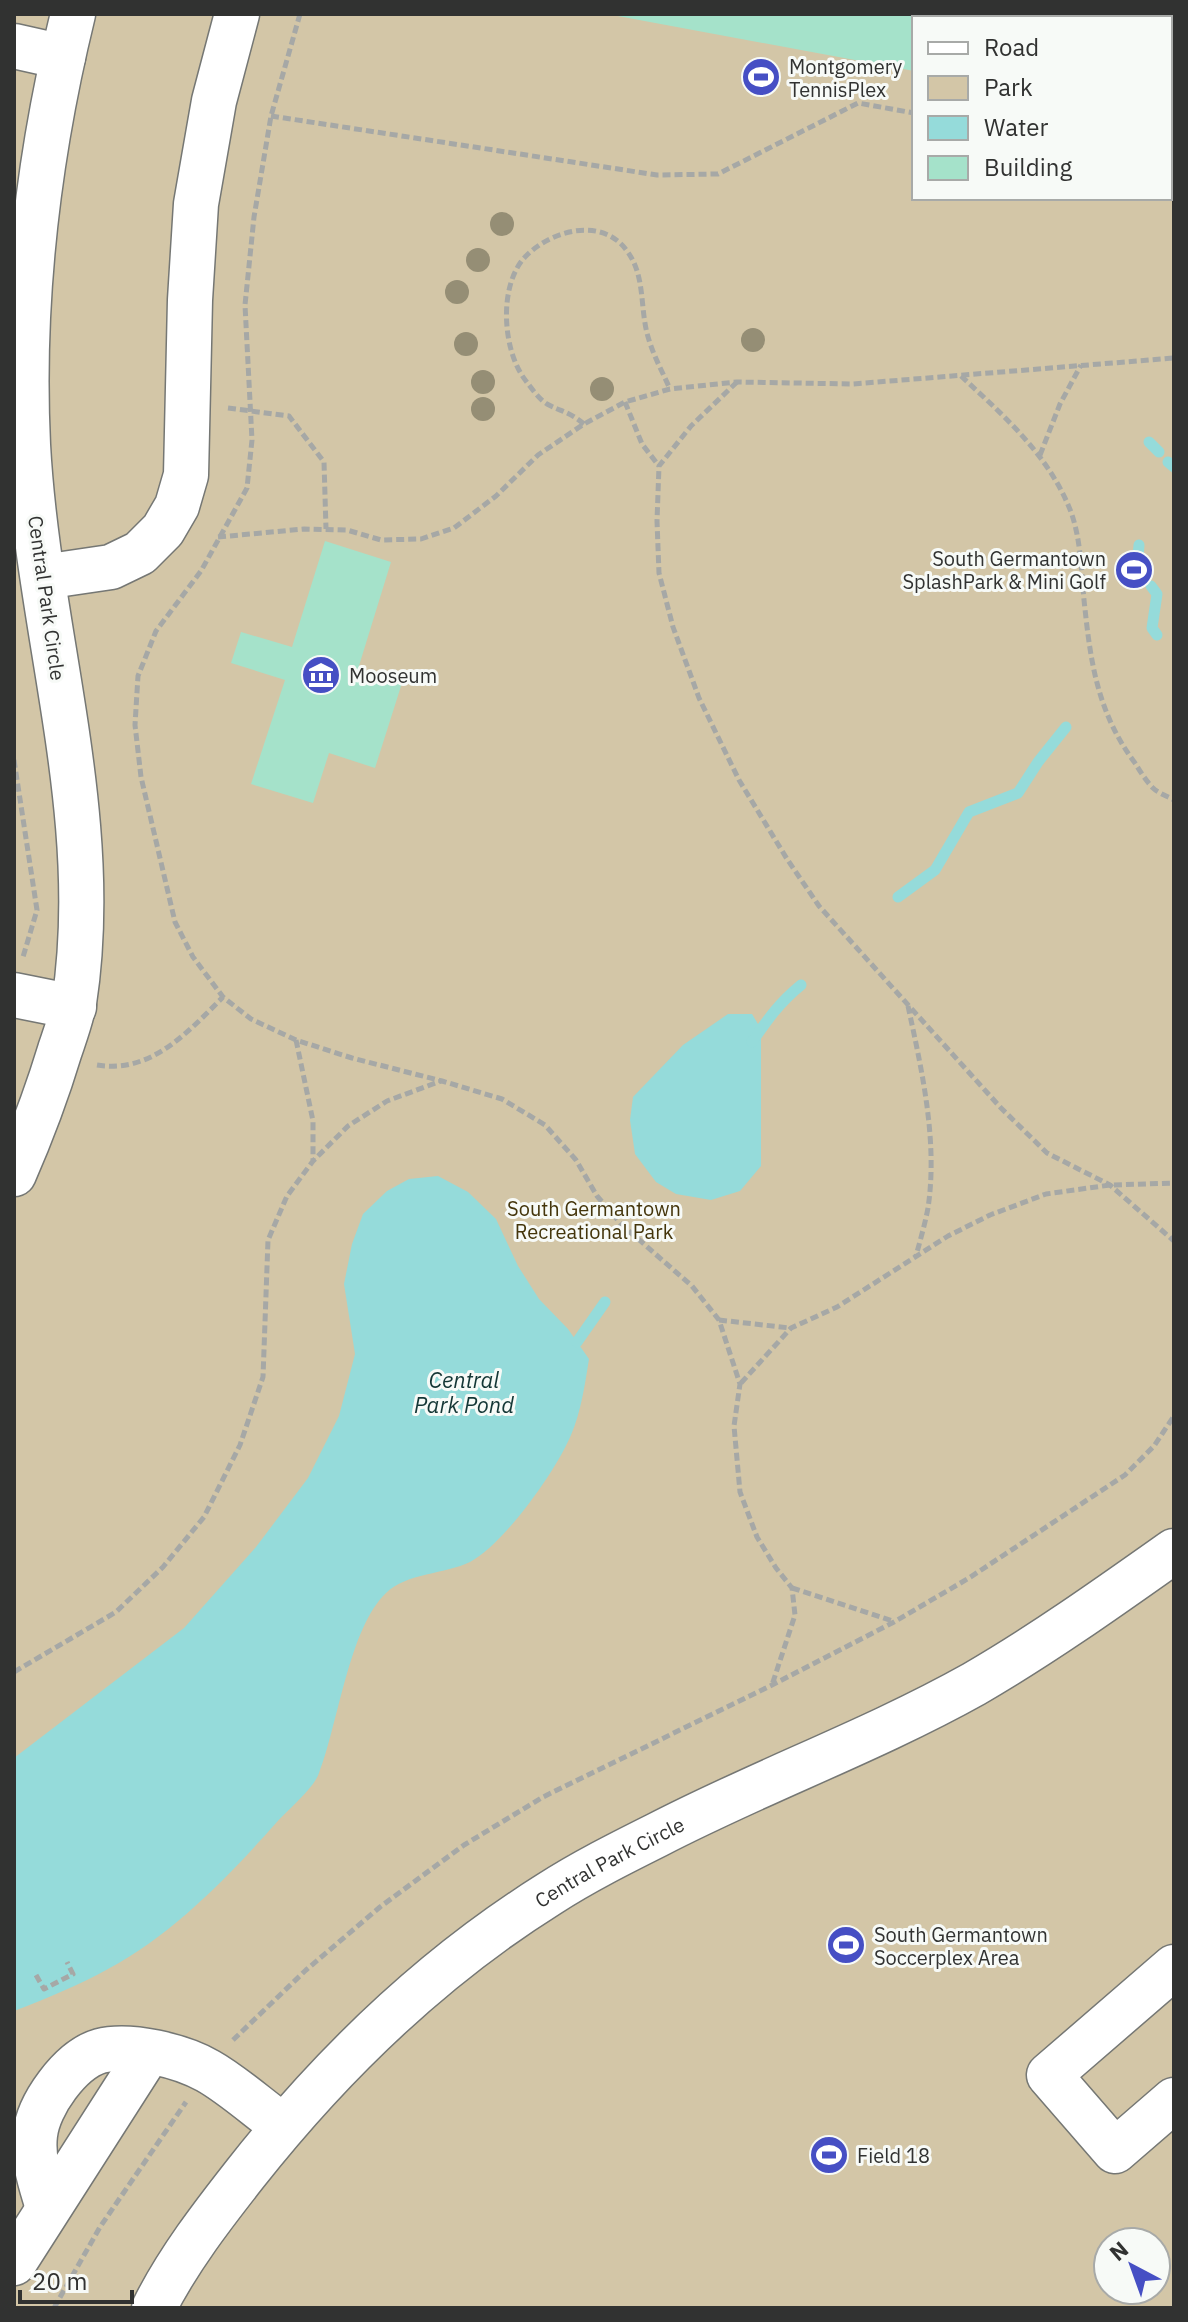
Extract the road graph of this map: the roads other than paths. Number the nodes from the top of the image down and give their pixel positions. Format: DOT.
graph roads {
  1 [pos="73,14"];
  2 [pos="237,14"];
  3 [pos="14,46"];
  4 [pos="63,57"];
  5 [pos="43,577"];
  6 [pos="18,978"];
  7 [pos="74,1007"];
  8 [pos="14,1174"];
  9 [pos="1174,1551"];
  10 [pos="1174,1967"];
  11 [pos="149,2052"];
  12 [pos="1174,2100"];
  13 [pos="283,2126"];
  14 [pos="48,2208"];
  15 [pos="14,2263"];
  16 [pos="154,2308"];
  1 -- 4 [label="street, Central Park Circle"];
  2 -- 5 [label="street"];
  3 -- 4 [label="street"];
  4 -- 5 [label="street, Central Park Circle"];
  5 -- 7 [label="street, Central Park Circle"];
  6 -- 7 [label="street"];
  7 -- 8 [label="street, Central Park Circle"];
  9 -- 13 [label="street, Central Park Circle"];
  10 -- 12 [label="street"];
  11 -- 13 [label="street"];
  11 -- 14 [label="street"];
  11 -- 14 [label="street"];
  13 -- 16 [label="street, Central Park Circle"];
  14 -- 15 [label="street"];
}
